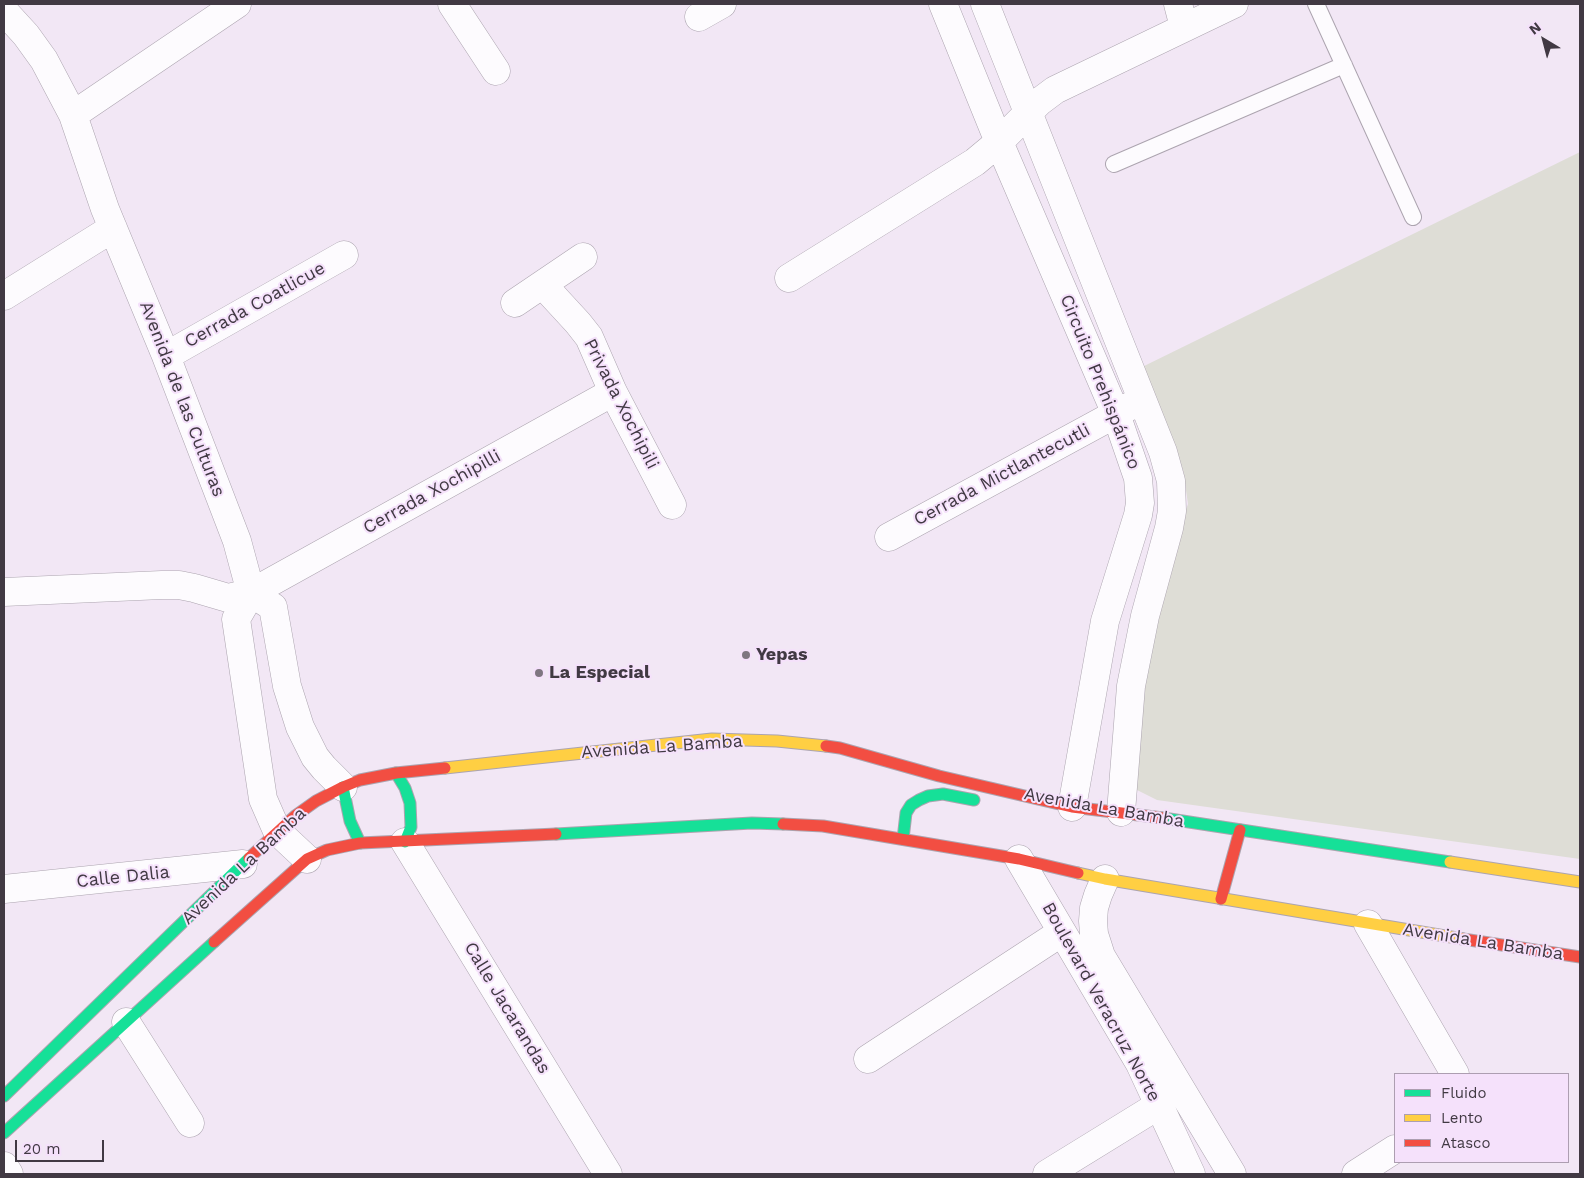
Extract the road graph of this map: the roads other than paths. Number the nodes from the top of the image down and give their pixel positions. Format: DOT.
graph roads {
  1 [pos="236,4"];
  2 [pos="452,4"];
  3 [pos="722,4"];
  4 [pos="943,4"];
  5 [pos="985,4"];
  6 [pos="1234,4"];
  7 [pos="1316,4"];
  8 [pos="4,11"];
  9 [pos="1181,15"];
  10 [pos="699,17"];
  11 [pos="1344,65"];
  12 [pos="496,71"];
  13 [pos="1027,112"];
  14 [pos="73,115"];
  15 [pos="999,142"];
  16 [pos="1114,164"];
  17 [pos="1413,217"];
  18 [pos="113,228"];
  19 [pos="344,255"];
  20 [pos="583,257"];
  21 [pos="789,278"];
  22 [pos="542,285"];
  23 [pos="4,296"];
  24 [pos="514,304"];
  25 [pos="166,356"];
  26 [pos="613,392"];
  27 [pos="1142,399"];
  28 [pos="1116,414"];
  29 [pos="672,505"];
  30 [pos="889,537"];
  31 [pos="4,592"];
  32 [pos="251,593"];
  33 [pos="1096,676"];
  34 [pos="1131,686"];
  35 [pos="396,774"];
  36 [pos="343,787"];
  37 [pos="984,802"];
  38 [pos="1072,807"];
  39 [pos="1029,809"];
  40 [pos="1121,812"];
  41 [pos="1240,830"];
  42 [pos="277,831"];
  43 [pos="903,840"];
  44 [pos="406,842"];
  45 [pos="360,843"];
  46 [pos="308,859"];
  47 [pos="1019,860"];
  48 [pos="242,864"];
  49 [pos="1105,879"];
  50 [pos="1580,882"];
  51 [pos="4,889"];
  52 [pos="1221,899"];
  53 [pos="1368,924"];
  54 [pos="1062,932"];
  55 [pos="1580,957"];
  56 [pos="126,1022"];
  57 [pos="868,1059"];
  58 [pos="1454,1073"];
  59 [pos="4,1096"];
  60 [pos="1160,1105"];
  61 [pos="190,1123"];
  62 [pos="4,1133"];
  63 [pos="1394,1150"];
  64 [pos="4,1166"];
  65 [pos="9,1174"];
  66 [pos="608,1174"];
  67 [pos="1047,1174"];
  68 [pos="1191,1174"];
  69 [pos="1232,1174"];
  70 [pos="1356,1174"];
  1 -- 14 [label="street"];
  2 -- 12 [label="street"];
  3 -- 10 [label="street"];
  4 -- 15 [label="street, Circuito Prehispánico"];
  5 -- 13 [label="street, Circuito Prehispánico"];
  6 -- 9 [label="street"];
  7 -- 11 [label="lane"];
  8 -- 14 [label="street, Avenida de las Culturas"];
  9 -- 13 [label="street"];
  11 -- 16 [label="lane"];
  11 -- 17 [label="lane"];
  13 -- 15 [label="street"];
  13 -- 27 [label="street, Circuito Prehispánico"];
  14 -- 18 [label="street, Avenida de las Culturas"];
  15 -- 21 [label="street"];
  15 -- 28 [label="street, Circuito Prehispánico"];
  18 -- 23 [label="street"];
  18 -- 25 [label="street, Avenida de las Culturas"];
  19 -- 25 [label="street, Cerrada Coatlicue"];
  20 -- 22 [label="street"];
  22 -- 24 [label="street"];
  22 -- 26 [label="street, Privada Xochipili"];
  25 -- 32 [label="street, Avenida de las Culturas"];
  26 -- 29 [label="street, Privada Xochipili"];
  26 -- 32 [label="street, Cerrada Xochipilli"];
  27 -- 28 [label="street, Cerrada Mictlantecutli"];
  27 -- 34 [label="street, Circuito Prehispánico"];
  28 -- 30 [label="street, Cerrada Mictlantecutli"];
  28 -- 33 [label="street, Circuito Prehispánico"];
  31 -- 32 [label="street"];
  32 -- 36 [label="street"];
  32 -- 42 [label="street"];
  33 -- 34 [label="street"];
  33 -- 38 [label="street, Circuito Prehispánico"];
  34 -- 40 [label="street, Circuito Prehispánico"];
  35 -- 36 [label="street, Avenida La Bamba"];
  35 -- 38 [label="street, Avenida La Bamba"];
  35 -- 44 [label="street"];
  36 -- 42 [label="street, Avenida La Bamba"];
  36 -- 45 [label="street"];
  37 -- 43 [label="street"];
  38 -- 39 [label="street"];
  38 -- 40 [label="street, Avenida La Bamba"];
  40 -- 41 [label="street, Avenida La Bamba"];
  41 -- 50 [label="street, Avenida La Bamba"];
  41 -- 52 [label="street"];
  42 -- 46 [label="street"];
  42 -- 48 [label="street, Avenida La Bamba"];
  43 -- 44 [label="street, Avenida La Bamba"];
  43 -- 47 [label="street, Avenida La Bamba"];
  44 -- 45 [label="street, Avenida La Bamba"];
  44 -- 66 [label="street, Calle Jacarandas"];
  45 -- 46 [label="street, Avenida La Bamba"];
  46 -- 56 [label="street, Avenida La Bamba"];
  47 -- 49 [label="street, Avenida La Bamba"];
  47 -- 54 [label="street, Boulevard Veracruz Norte"];
  48 -- 51 [label="street, Calle Dalia"];
  48 -- 59 [label="street, Avenida La Bamba"];
  49 -- 52 [label="street, Avenida La Bamba"];
  49 -- 69 [label="street, Boulevard Veracruz Norte"];
  52 -- 53 [label="street, Avenida La Bamba"];
  53 -- 55 [label="street, Avenida La Bamba"];
  53 -- 58 [label="street"];
  54 -- 57 [label="street"];
  54 -- 60 [label="street, Boulevard Veracruz Norte"];
  56 -- 61 [label="street"];
  56 -- 62 [label="street, Avenida La Bamba"];
  60 -- 67 [label="street"];
  60 -- 68 [label="street, Boulevard Veracruz Norte"];
  63 -- 70 [label="street"];
  64 -- 65 [label="street"];
}
